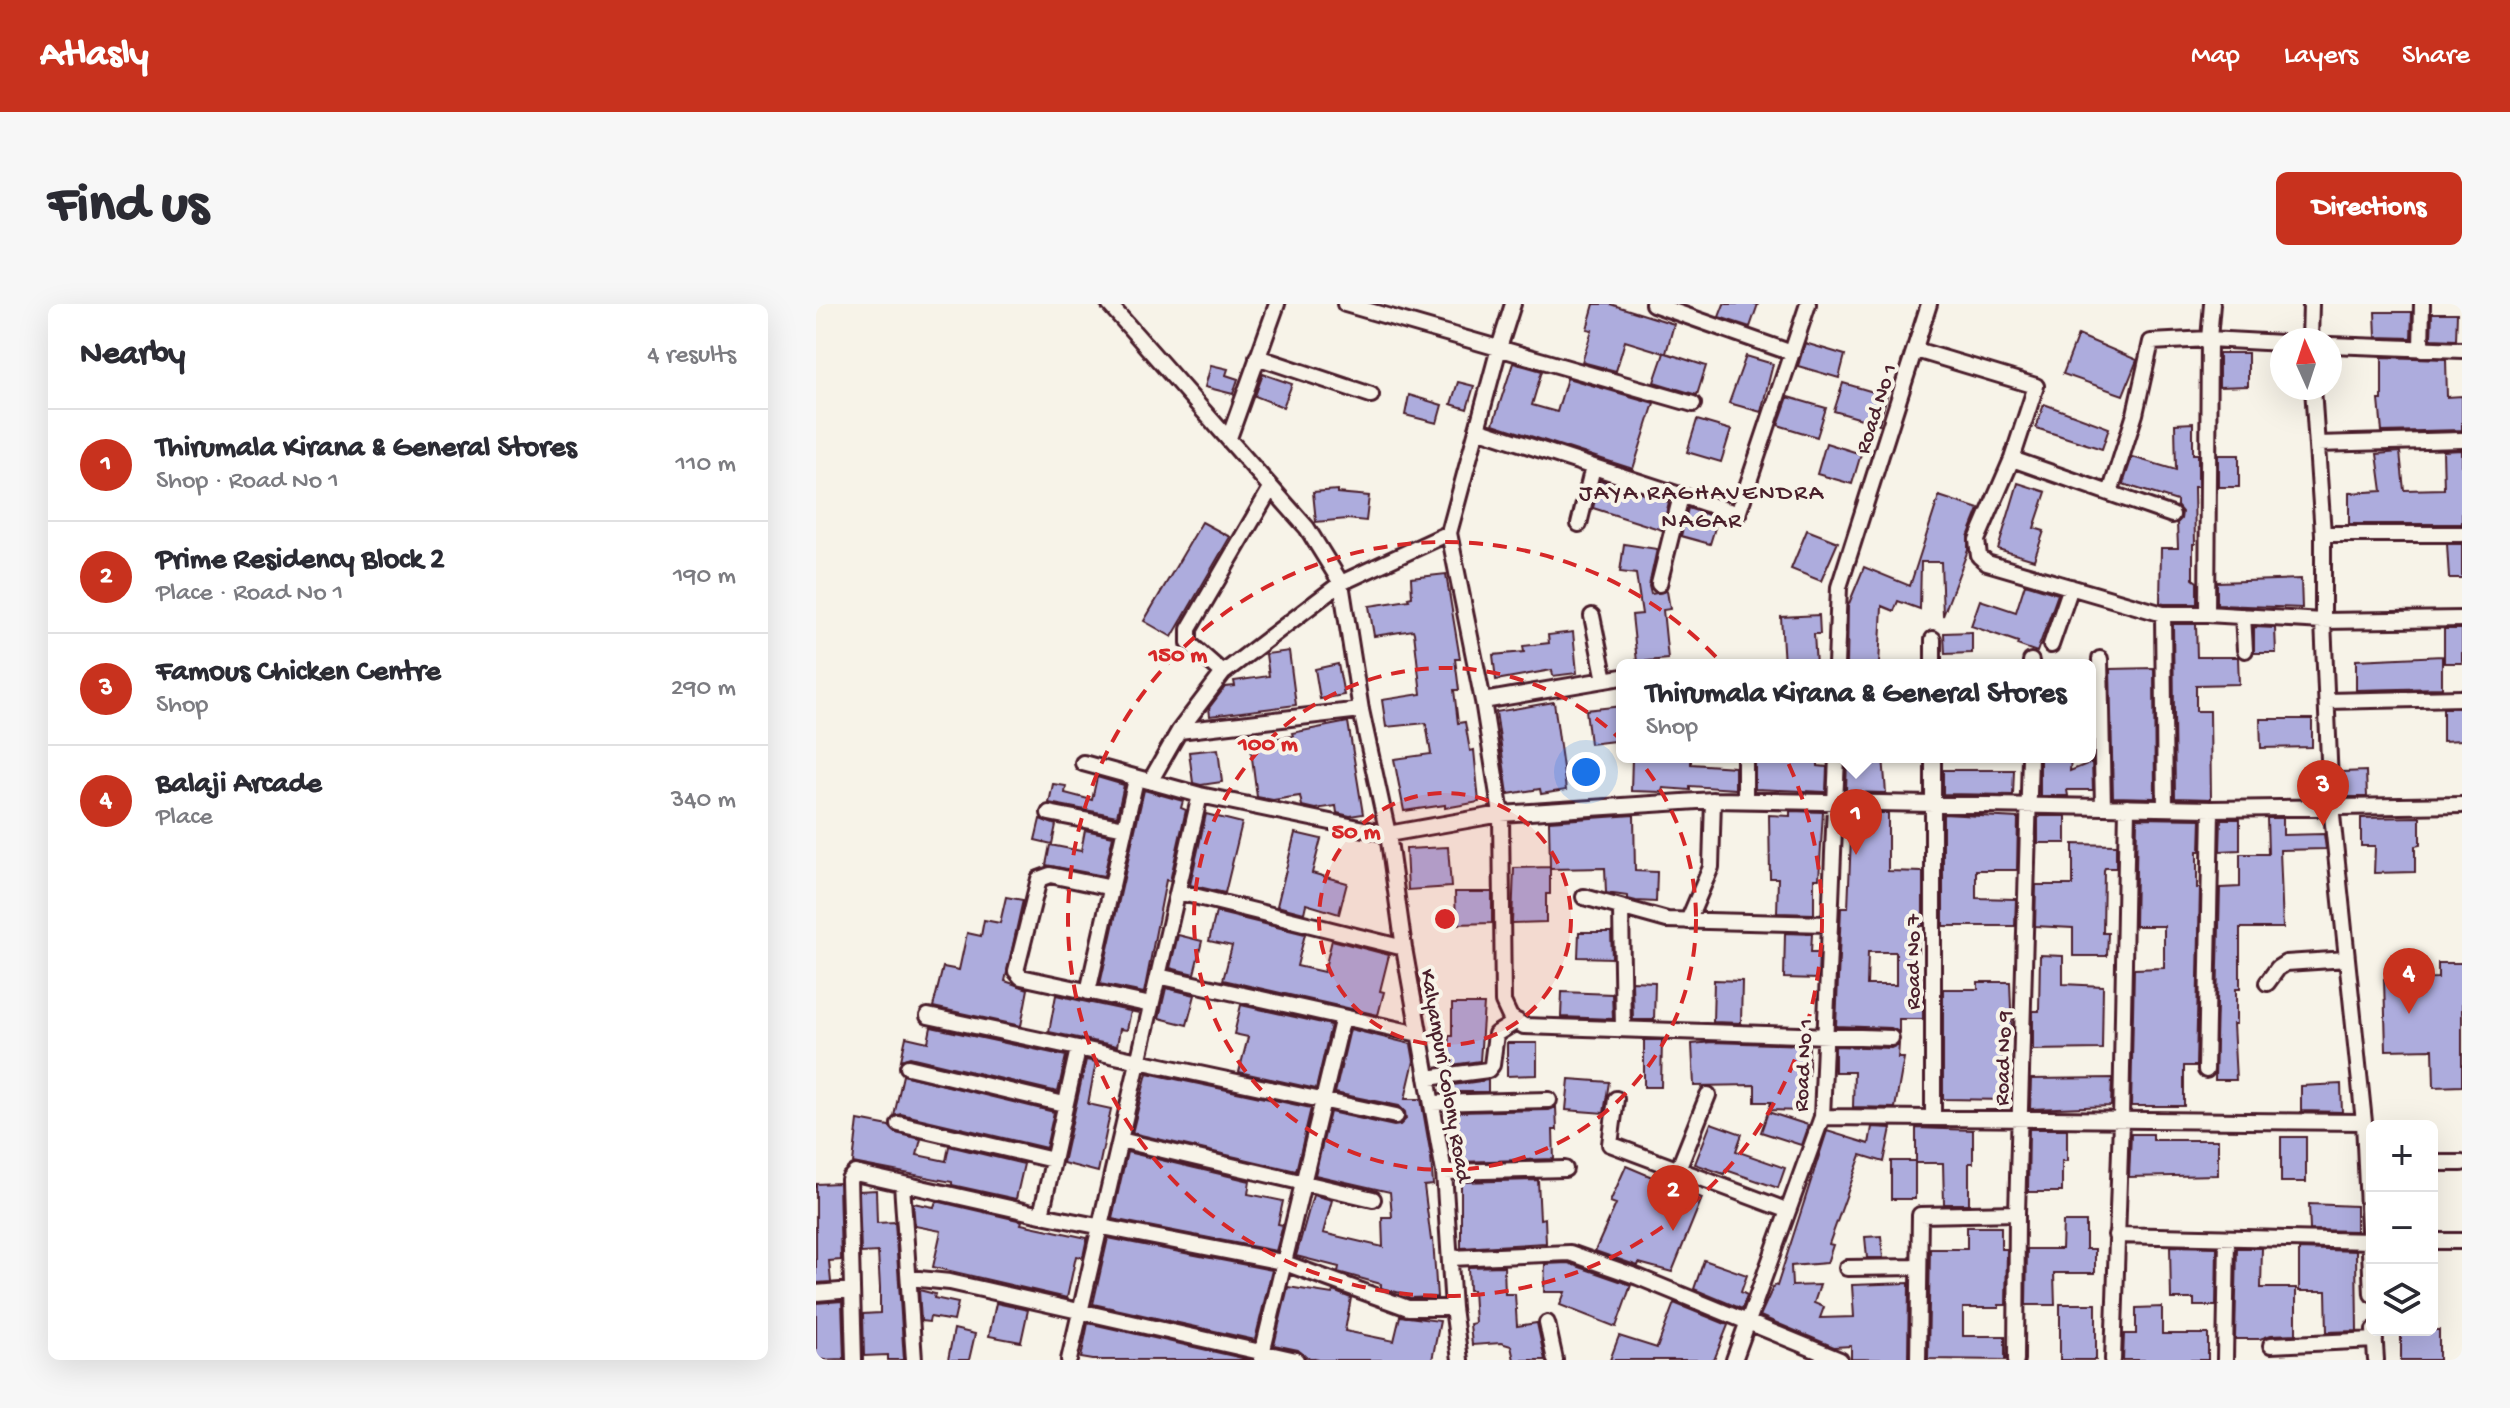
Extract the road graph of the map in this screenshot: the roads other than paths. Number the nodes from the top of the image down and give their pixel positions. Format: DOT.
graph roads {
  1 [pos="1109,304"];
  2 [pos="1277,304"];
  3 [pos="1345,304"];
  4 [pos="1513,304"];
  5 [pos="1653,304"];
  6 [pos="1808,304"];
  7 [pos="1929,304"];
  8 [pos="2212,304"];
  9 [pos="2311,304"];
  10 [pos="2422,304"];
  11 [pos="2310,328"];
  12 [pos="2209,339"];
  13 [pos="2270,342"];
  14 [pos="2342,346"];
  15 [pos="1499,348"];
  16 [pos="2421,349"];
  17 [pos="1916,350"];
  18 [pos="2462,350"];
  19 [pos="1792,353"];
  20 [pos="1257,357"];
  21 [pos="1371,395"];
  22 [pos="2314,400"];
  23 [pos="1693,404"];
  24 [pos="1477,429"];
  25 [pos="1229,438"];
  26 [pos="2462,440"];
  27 [pos="2317,444"];
  28 [pos="2012,459"];
  29 [pos="1593,467"];
  30 [pos="1271,488"];
  31 [pos="2110,493"];
  32 [pos="1681,496"];
  33 [pos="2172,515"];
  34 [pos="1579,524"];
  35 [pos="1449,533"];
  36 [pos="2323,534"];
  37 [pos="2462,534"];
  38 [pos="1341,583"];
  39 [pos="1659,584"];
  40 [pos="2071,587"];
  41 [pos="2163,614"];
  42 [pos="2207,614"];
  43 [pos="1592,616"];
  44 [pos="2243,616"];
  45 [pos="2462,619"];
  46 [pos="2323,621"];
  47 [pos="1933,639"];
  48 [pos="2051,645"];
  49 [pos="2245,650"];
  50 [pos="1836,659"];
  51 [pos="1933,659"];
  52 [pos="2100,659"];
  53 [pos="1223,673"];
  54 [pos="1616,678"];
  55 [pos="1605,680"];
  56 [pos="2462,698"];
  57 [pos="1483,701"];
  58 [pos="2327,701"];
  59 [pos="1361,710"];
  60 [pos="1179,731"];
  61 [pos="1083,763"];
  62 [pos="1745,763"];
  63 [pos="1837,763"];
  64 [pos="1933,763"];
  65 [pos="2030,763"];
  66 [pos="1143,779"];
  67 [pos="1200,795"];
  68 [pos="1713,800"];
  69 [pos="1745,800"];
  70 [pos="1835,804"];
  71 [pos="1933,805"];
  72 [pos="2331,805"];
  73 [pos="2462,805"];
  74 [pos="2029,807"];
  75 [pos="2103,807"];
  76 [pos="2127,807"];
  77 [pos="2165,808"];
  78 [pos="2211,809"];
  79 [pos="1049,813"];
  80 [pos="1501,814"];
  81 [pos="1125,828"];
  82 [pos="1388,834"];
  83 [pos="1112,888"];
  84 [pos="1178,892"];
  85 [pos="1584,897"];
  86 [pos="1621,909"];
  87 [pos="1688,921"];
  88 [pos="1828,924"];
  89 [pos="1404,948"];
  90 [pos="2347,959"];
  91 [pos="1158,976"];
  92 [pos="2267,983"];
  93 [pos="1088,992"];
  94 [pos="1151,1005"];
  95 [pos="928,1016"];
  96 [pos="1343,1017"];
  97 [pos="1517,1021"];
  98 [pos="1623,1029"];
  99 [pos="1419,1034"];
  100 [pos="1825,1035"];
  101 [pos="1891,1038"];
  102 [pos="1078,1049"];
  103 [pos="1139,1060"];
  104 [pos="908,1067"];
  105 [pos="2206,1070"];
  106 [pos="1427,1078"];
  107 [pos="1708,1095"];
  108 [pos="1616,1099"];
  109 [pos="1549,1100"];
  110 [pos="1323,1101"];
  111 [pos="1432,1103"];
  112 [pos="1064,1104"];
  113 [pos="1396,1116"];
  114 [pos="1822,1117"];
  115 [pos="1933,1118"];
  116 [pos="2021,1119"];
  117 [pos="2121,1120"];
  118 [pos="2364,1122"];
  119 [pos="899,1124"];
  120 [pos="2366,1136"];
  121 [pos="1120,1140"];
  122 [pos="1053,1160"];
  123 [pos="2438,1163"];
  124 [pos="2462,1163"];
  125 [pos="1565,1169"];
  126 [pos="1678,1170"];
  127 [pos="1444,1172"];
  128 [pos="1302,1181"];
  129 [pos="902,1184"];
  130 [pos="1373,1199"];
  131 [pos="1786,1210"];
  132 [pos="2017,1213"];
  133 [pos="1041,1215"];
  134 [pos="1099,1225"];
  135 [pos="2116,1235"];
  136 [pos="2227,1238"];
  137 [pos="2366,1241"];
  138 [pos="2438,1241"];
  139 [pos="2462,1241"];
  140 [pos="1450,1258"];
  141 [pos="1282,1262"];
  142 [pos="1919,1267"];
  143 [pos="1847,1268"];
  144 [pos="909,1278"];
  145 [pos="852,1290"];
  146 [pos="816,1293"];
  147 [pos="1453,1308"];
  148 [pos="1080,1312"];
  149 [pos="1748,1322"];
  150 [pos="1547,1323"];
  151 [pos="2366,1336"];
  152 [pos="2375,1336"];
  153 [pos="2271,1345"];
  154 [pos="1261,1356"];
  155 [pos="854,1360"];
  156 [pos="914,1360"];
  157 [pos="1069,1360"];
  158 [pos="1296,1360"];
  159 [pos="1460,1360"];
  160 [pos="1555,1360"];
  161 [pos="1734,1360"];
  162 [pos="1840,1360"];
  163 [pos="1918,1360"];
  164 [pos="2016,1360"];
  165 [pos="2113,1360"];
  166 [pos="2225,1360"];
  167 [pos="2376,1360"];
  1 -- 25 [label="street"];
  2 -- 20 [label="street"];
  3 -- 15 [label="street"];
  4 -- 15 [label="street"];
  5 -- 19 [label="street"];
  6 -- 19 [label="street"];
  7 -- 17 [label="street, Road No 1"];
  8 -- 12 [label="street"];
  9 -- 11 [label="street"];
  10 -- 16 [label="street"];
  12 -- 13 [label="street"];
  12 -- 31 [label="street"];
  12 -- 42 [label="street"];
  14 -- 16 [label="street"];
  15 -- 23 [label="street"];
  15 -- 24 [label="street"];
  16 -- 18 [label="street"];
  17 -- 28 [label="street"];
  17 -- 50 [label="street, Road No 1"];
  19 -- 32 [label="street"];
  20 -- 21 [label="street"];
  20 -- 25 [label="street"];
  22 -- 27 [label="street"];
  24 -- 29 [label="street"];
  24 -- 35 [label="street"];
  25 -- 30 [label="street"];
  26 -- 27 [label="street"];
  27 -- 36 [label="street"];
  28 -- 31 [label="street"];
  28 -- 40 [label="street"];
  29 -- 32 [label="street"];
  29 -- 34 [label="street"];
  30 -- 38 [label="street"];
  30 -- 53 [label="street"];
  31 -- 33 [label="street"];
  32 -- 39 [label="street"];
  35 -- 38 [label="street"];
  35 -- 57 [label="street"];
  36 -- 37 [label="street"];
  36 -- 46 [label="street"];
  38 -- 53 [label="street"];
  38 -- 59 [label="street, Kalyanpuri Colony Road"];
  40 -- 41 [label="street"];
  40 -- 48 [label="street"];
  41 -- 42 [label="street"];
  41 -- 77 [label="street"];
  42 -- 44 [label="street"];
  43 -- 55 [label="street"];
  44 -- 46 [label="street"];
  44 -- 49 [label="street"];
  45 -- 46 [label="street"];
  46 -- 58 [label="street"];
  47 -- 51 [label="street"];
  52 -- 75 [label="street"];
  53 -- 60 [label="street"];
  54 -- 55 [label="street"];
  55 -- 57 [label="street"];
  56 -- 58 [label="street"];
  57 -- 80 [label="street"];
  58 -- 72 [label="street"];
  59 -- 60 [label="street"];
  59 -- 82 [label="street, Kalyanpuri Colony Road"];
  60 -- 66 [label="street"];
  61 -- 66 [label="street"];
  62 -- 69 [label="street"];
  63 -- 70 [label="street, Road No 1"];
  64 -- 71 [label="street, Road No 7"];
  65 -- 74 [label="street, Road No 9"];
  66 -- 67 [label="street"];
  66 -- 81 [label="street"];
  67 -- 82 [label="street"];
  67 -- 84 [label="street"];
  68 -- 69 [label="street"];
  68 -- 80 [label="street"];
  68 -- 87 [label="street"];
  69 -- 70 [label="street"];
  70 -- 71 [label="street"];
  70 -- 88 [label="street, Road No 1"];
  71 -- 74 [label="street"];
  71 -- 115 [label="street, Road No 7"];
  72 -- 73 [label="street"];
  72 -- 78 [label="street"];
  72 -- 90 [label="street"];
  74 -- 75 [label="street"];
  74 -- 116 [label="street, Road No 9"];
  75 -- 76 [label="street"];
  76 -- 77 [label="street"];
  76 -- 117 [label="street"];
  77 -- 78 [label="street"];
  78 -- 105 [label="street"];
  79 -- 81 [label="street"];
  80 -- 82 [label="street"];
  80 -- 97 [label="street"];
  81 -- 83 [label="street"];
  82 -- 89 [label="street, Kalyanpuri Colony Road"];
  83 -- 93 [label="street"];
  83 -- 93 [label="street"];
  84 -- 89 [label="street"];
  84 -- 91 [label="street"];
  85 -- 86 [label="street"];
  86 -- 87 [label="street"];
  86 -- 98 [label="street"];
  87 -- 88 [label="street"];
  88 -- 100 [label="street, Road No 1"];
  89 -- 99 [label="street, Kalyanpuri Colony Road"];
  90 -- 92 [label="street"];
  90 -- 118 [label="street"];
  91 -- 94 [label="street"];
  91 -- 96 [label="street"];
  93 -- 94 [label="street"];
  94 -- 103 [label="street"];
  95 -- 102 [label="street"];
  96 -- 99 [label="street"];
  96 -- 110 [label="street"];
  97 -- 98 [label="street"];
  97 -- 106 [label="street"];
  98 -- 100 [label="street"];
  99 -- 106 [label="street, Kalyanpuri Colony Road"];
  100 -- 101 [label="street"];
  100 -- 114 [label="street, Road No 1"];
  102 -- 103 [label="street"];
  102 -- 112 [label="street"];
  103 -- 110 [label="street"];
  103 -- 121 [label="street"];
  104 -- 112 [label="street"];
  106 -- 111 [label="street, Kalyanpuri Colony Road"];
  107 -- 126 [label="street"];
  108 -- 126 [label="street"];
  109 -- 111 [label="street"];
  110 -- 113 [label="street"];
  110 -- 128 [label="street"];
  111 -- 127 [label="street, Kalyanpuri Colony Road"];
  112 -- 122 [label="street"];
  114 -- 115 [label="street"];
  114 -- 131 [label="street, Road No 1"];
  115 -- 116 [label="street"];
  116 -- 117 [label="street"];
  116 -- 132 [label="street, Road No 9"];
  117 -- 118 [label="street"];
  117 -- 135 [label="street"];
  118 -- 120 [label="street"];
  119 -- 122 [label="street"];
  121 -- 128 [label="street"];
  121 -- 134 [label="street"];
  122 -- 133 [label="street"];
  123 -- 124 [label="street"];
  125 -- 127 [label="street"];
  126 -- 131 [label="street"];
  127 -- 140 [label="street, Kalyanpuri Colony Road"];
  128 -- 130 [label="street"];
  128 -- 141 [label="street"];
  129 -- 133 [label="street"];
  129 -- 144 [label="street"];
  129 -- 145 [label="street"];
  131 -- 149 [label="street, Road No 1"];
  132 -- 142 [label="street"];
  132 -- 164 [label="street, Road No 9"];
  133 -- 134 [label="street"];
  134 -- 141 [label="street"];
  134 -- 148 [label="street"];
  135 -- 136 [label="street"];
  135 -- 165 [label="street"];
  136 -- 137 [label="street"];
  136 -- 166 [label="street"];
  138 -- 139 [label="street"];
  140 -- 147 [label="street, Kalyanpuri Colony Road"];
  140 -- 149 [label="street"];
  141 -- 147 [label="street"];
  141 -- 154 [label="street"];
  142 -- 143 [label="street"];
  142 -- 163 [label="street"];
  144 -- 148 [label="street"];
  144 -- 156 [label="street"];
  145 -- 146 [label="street"];
  145 -- 155 [label="street"];
  147 -- 159 [label="street, Kalyanpuri Colony Road"];
  148 -- 154 [label="street"];
  148 -- 157 [label="street"];
  149 -- 161 [label="street, Road No 1"];
  149 -- 162 [label="street"];
  150 -- 160 [label="street"];
  151 -- 153 [label="street"];
  152 -- 167 [label="street"];
  154 -- 158 [label="street"];
}
